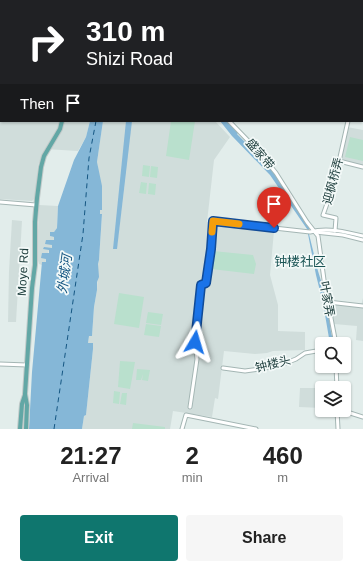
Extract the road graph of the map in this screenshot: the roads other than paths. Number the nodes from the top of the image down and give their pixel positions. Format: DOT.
graph roads {
  1 [pos="62,122"];
  2 [pos="231,122"];
  3 [pos="348,122"];
  4 [pos="339,161"];
  5 [pos="363,167"];
  6 [pos="0,202"];
  7 [pos="36,205"];
  8 [pos="312,231"];
  9 [pos="334,231"];
  10 [pos="363,236"];
  11 [pos="363,240"];
  12 [pos="328,302"];
  13 [pos="363,306"];
  14 [pos="335,337"];
  15 [pos="315,351"];
  16 [pos="0,364"];
  17 [pos="27,365"];
  18 [pos="222,368"];
  19 [pos="25,394"];
  20 [pos="190,407"];
  21 [pos="351,413"];
  22 [pos="337,417"];
  23 [pos="363,417"];
  24 [pos="20,429"];
  25 [pos="26,429"];
  26 [pos="182,429"];
  27 [pos="256,429"];
  28 [pos="338,429"];
  1 -- 7 [label="main road, Moye Rd"];
  2 -- 8 [label="street, 盛家带"];
  3 -- 4 [label="street, 迎枫桥弄"];
  4 -- 5 [label="street"];
  4 -- 9 [label="street, 迎枫桥弄"];
  6 -- 7 [label="street"];
  7 -- 17 [label="main road, Moye Rd"];
  8 -- 9 [label="street"];
  8 -- 11 [label="street"];
  8 -- 12 [label="street, 叶家弄"];
  8 -- 20 [label="street"];
  9 -- 10 [label="street"];
  12 -- 13 [label="street"];
  12 -- 14 [label="street, 叶家弄"];
  15 -- 18 [label="street, 钟楼头"];
  16 -- 17 [label="street"];
  17 -- 19 [label="main road, Moye Rd"];
  19 -- 24 [label="main road, Moye Rd"];
  19 -- 25 [label="main road"];
  21 -- 23 [label="street"];
  22 -- 28 [label="street"];
  26 -- 27 [label="street"];
}
